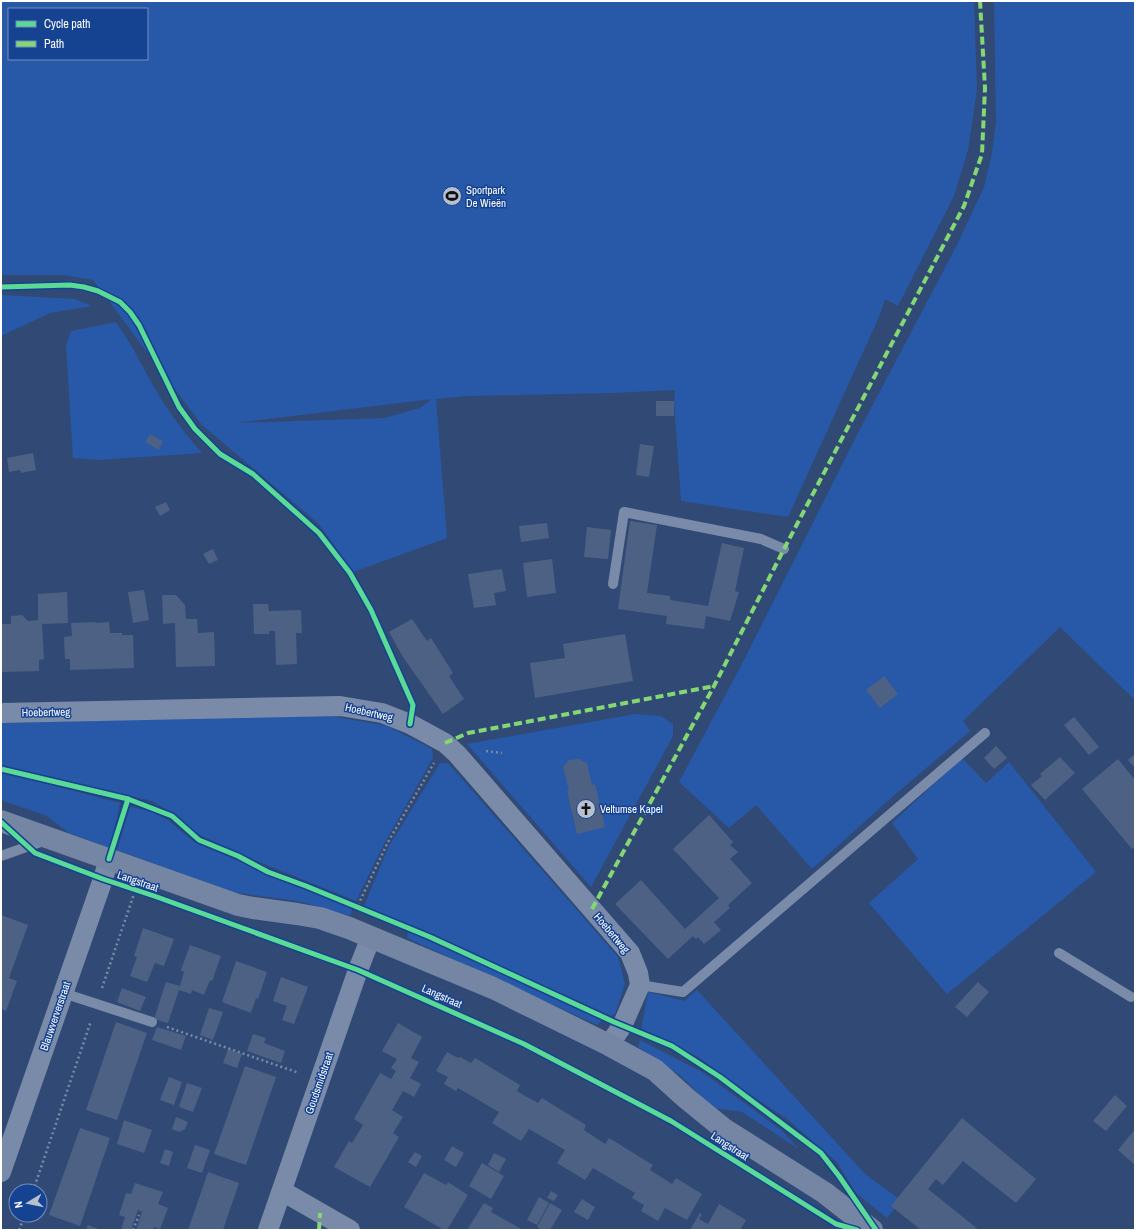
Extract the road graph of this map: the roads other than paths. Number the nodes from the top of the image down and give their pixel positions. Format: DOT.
graph roads {
  1 [pos="784,549"];
  2 [pos="612,584"];
  3 [pos="1,713"];
  4 [pos="985,733"];
  5 [pos="1,821"];
  6 [pos="49,838"];
  7 [pos="1,856"];
  8 [pos="106,869"];
  9 [pos="371,937"];
  10 [pos="1059,953"];
  11 [pos="640,985"];
  12 [pos="63,993"];
  13 [pos="1134,995"];
  14 [pos="152,1022"];
  15 [pos="609,1045"];
  16 [pos="6,1141"];
  17 [pos="1,1172"];
  18 [pos="282,1191"];
  19 [pos="268,1230"];
  20 [pos="350,1230"];
  21 [pos="872,1230"];
  1 -- 2 [label="lane"];
  3 -- 11 [label="street, Hoebertweg"];
  4 -- 11 [label="lane"];
  5 -- 6 [label="main road, Langstraat"];
  6 -- 7 [label="lane"];
  6 -- 8 [label="main road, Langstraat"];
  8 -- 9 [label="main road, Langstraat"];
  8 -- 12 [label="street, Blauwververstraat"];
  9 -- 15 [label="main road, Langstraat"];
  9 -- 18 [label="street, Goudsmidstraat"];
  10 -- 13 [label="lane"];
  11 -- 15 [label="street"];
  12 -- 14 [label="lane"];
  12 -- 16 [label="street, Blauwververstraat"];
  15 -- 21 [label="main road, Langstraat"];
  16 -- 17 [label="street, Blauwververstraat"];
  18 -- 19 [label="street, Goudsmidstraat"];
  18 -- 20 [label="street"];
}
